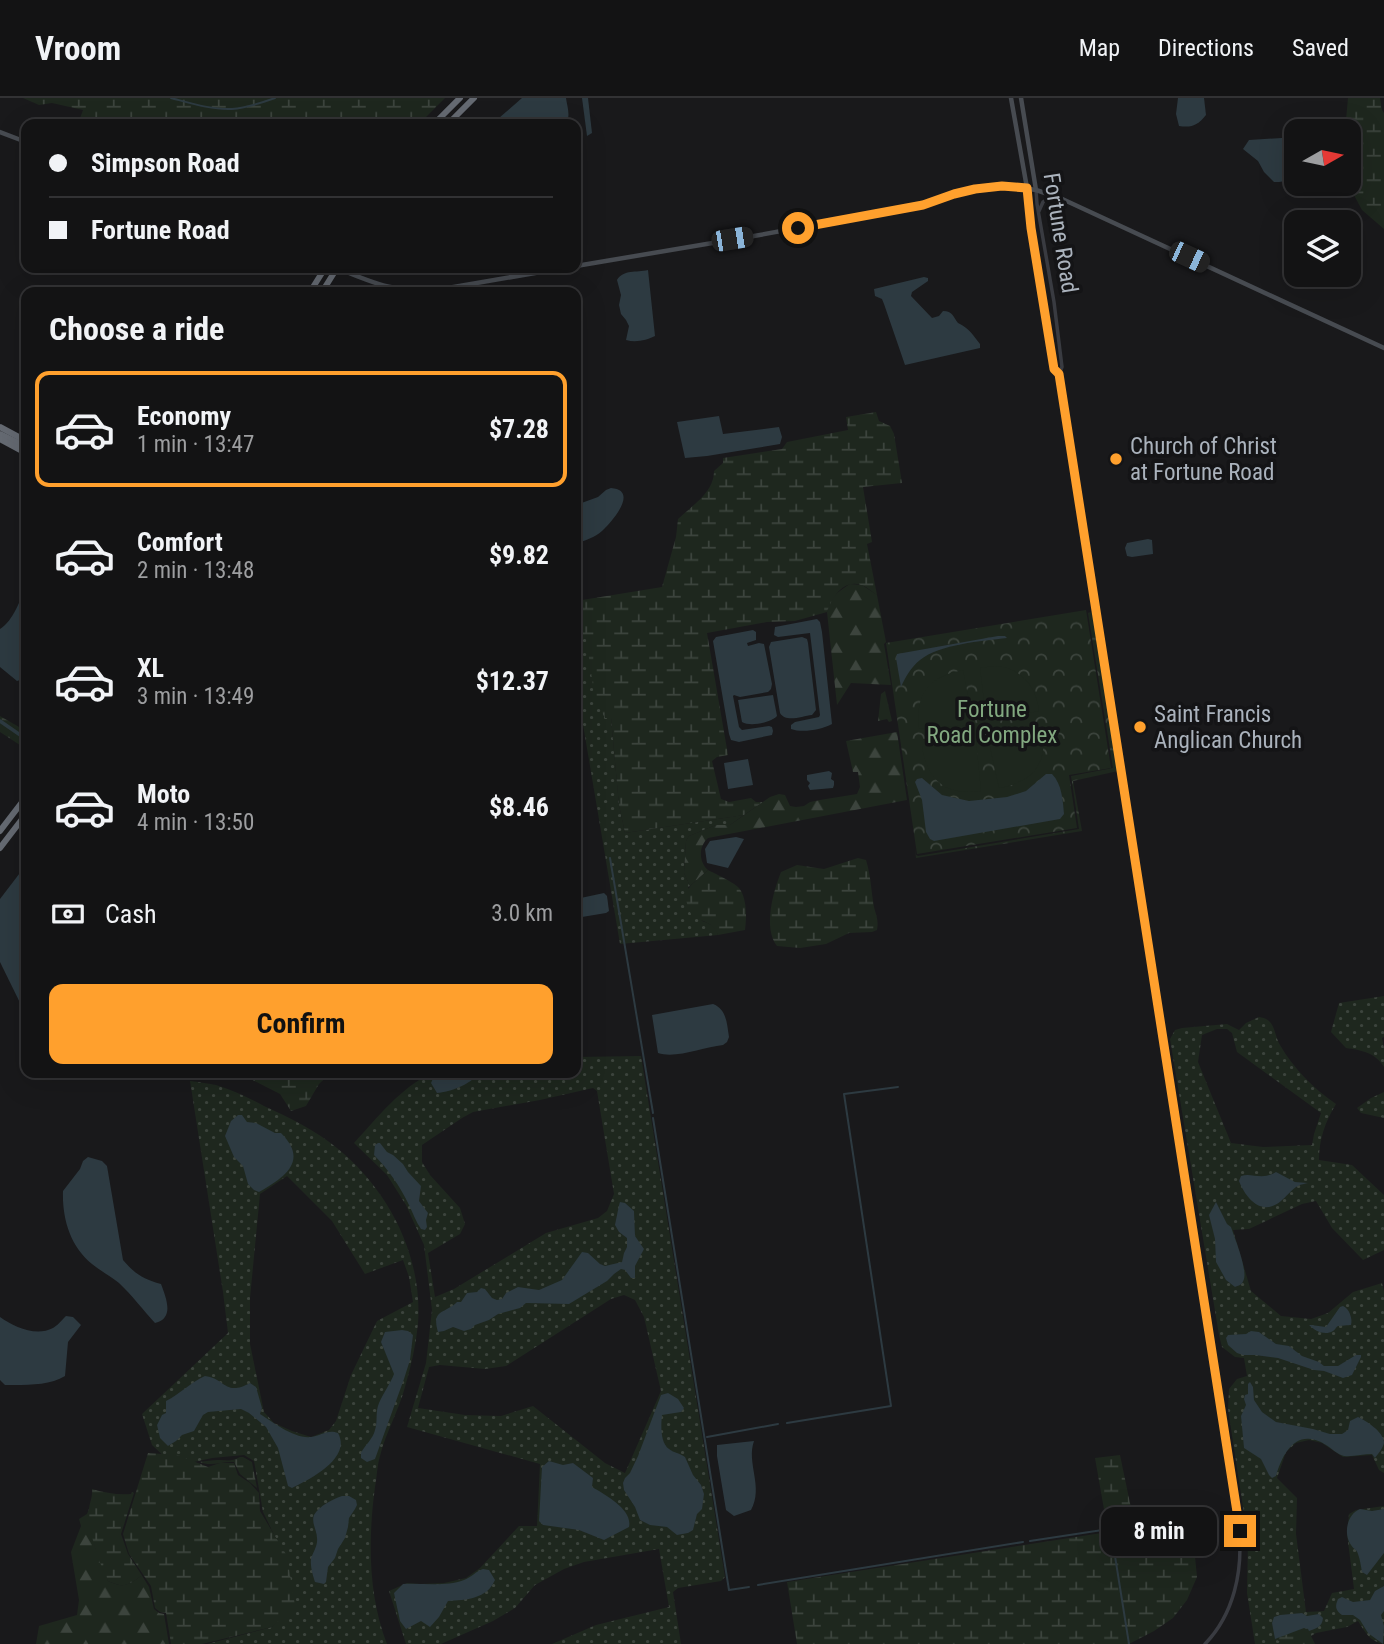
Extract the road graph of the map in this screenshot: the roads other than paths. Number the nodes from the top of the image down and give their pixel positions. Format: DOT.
graph roads {
  1 [pos="460,98"];
  2 [pos="474,98"];
  3 [pos="1011,98"];
  4 [pos="1021,98"];
  5 [pos="440,119"];
  6 [pos="453,119"];
  7 [pos="0,132"];
  8 [pos="21,140"];
  9 [pos="1027,188"];
  10 [pos="1036,190"];
  11 [pos="1053,196"];
  12 [pos="1039,213"];
  13 [pos="581,265"];
  14 [pos="349,273"];
  15 [pos="533,273"];
  16 [pos="384,287"];
  17 [pos="446,287"];
  18 [pos="1384,348"];
  19 [pos="1059,374"];
  20 [pos="0,427"];
  21 [pos="0,436"];
  22 [pos="21,438"];
  23 [pos="21,445"];
  24 [pos="21,450"];
  25 [pos="21,804"];
  26 [pos="21,821"];
  27 [pos="0,831"];
  28 [pos="0,848"];
  29 [pos="1205,1644"];
  1 -- 5 [label="highway"];
  2 -- 6 [label="highway"];
  3 -- 9 [label="main road, Fortune Road"];
  4 -- 10 [label="main road, Fortune Road"];
  7 -- 8 [label="main road"];
  9 -- 10 [label="main road"];
  9 -- 13 [label="main road"];
  9 -- 19 [label="street, Fortune Road"];
  10 -- 11 [label="main road"];
  10 -- 12 [label="street, Fortune Road"];
  11 -- 12 [label="street"];
  11 -- 18 [label="main road"];
  12 -- 19 [label="street, Fortune Road"];
  14 -- 16 [label="main road"];
  15 -- 17 [label="main road"];
  19 -- 29 [label="street, Fortune Road"];
  20 -- 22 [label="highway"];
  21 -- 23 [label="highway"];
  21 -- 24 [label="highway"];
  25 -- 27 [label="highway"];
  26 -- 28 [label="highway"];
}
